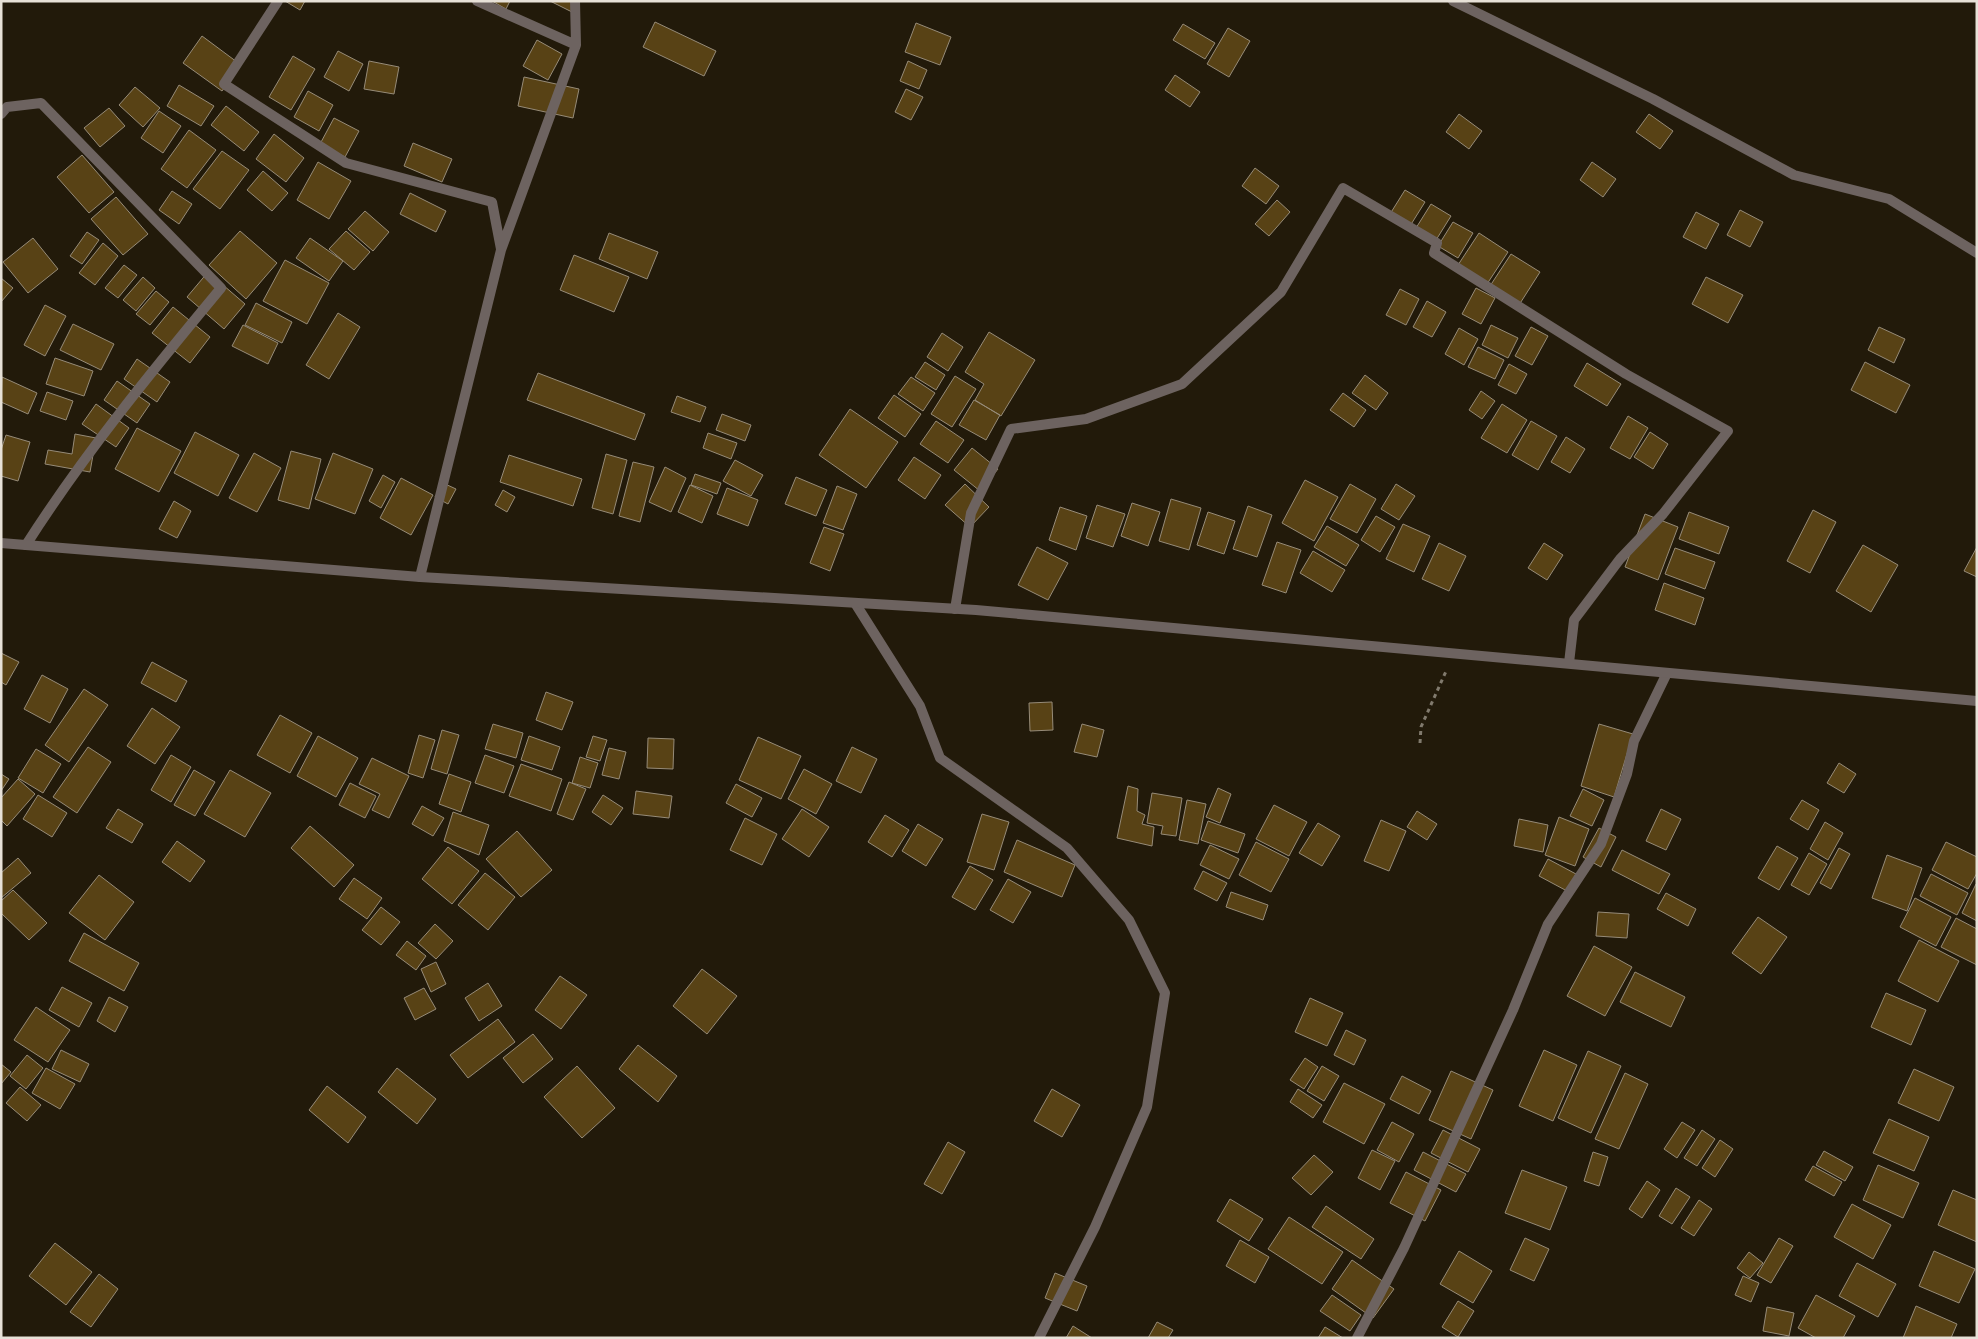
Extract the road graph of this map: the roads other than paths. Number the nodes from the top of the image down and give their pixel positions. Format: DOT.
graph roads {
  1 [pos="278,1"];
  2 [pos="477,1"];
  3 [pos="575,1"];
  4 [pos="1453,1"];
  5 [pos="576,45"];
  6 [pos="1,114"];
  7 [pos="501,250"];
  8 [pos="1977,253"];
  9 [pos="1,543"];
  10 [pos="26,545"];
  11 [pos="420,577"];
  12 [pos="855,603"];
  13 [pos="955,609"];
  14 [pos="1569,664"];
  15 [pos="1667,672"];
  16 [pos="1977,701"];
  17 [pos="1039,1338"];
  18 [pos="1357,1338"];
  1 -- 7 [label="street"];
  2 -- 5 [label="street"];
  3 -- 5 [label="street"];
  4 -- 8 [label="street"];
  5 -- 7 [label="street"];
  6 -- 10 [label="street"];
  7 -- 11 [label="street"];
  9 -- 10 [label="street"];
  10 -- 11 [label="street"];
  11 -- 12 [label="street"];
  12 -- 13 [label="street"];
  12 -- 17 [label="street"];
  13 -- 14 [label="street"];
  13 -- 14 [label="street"];
  14 -- 15 [label="street"];
  15 -- 16 [label="street"];
  15 -- 18 [label="street"];
}
